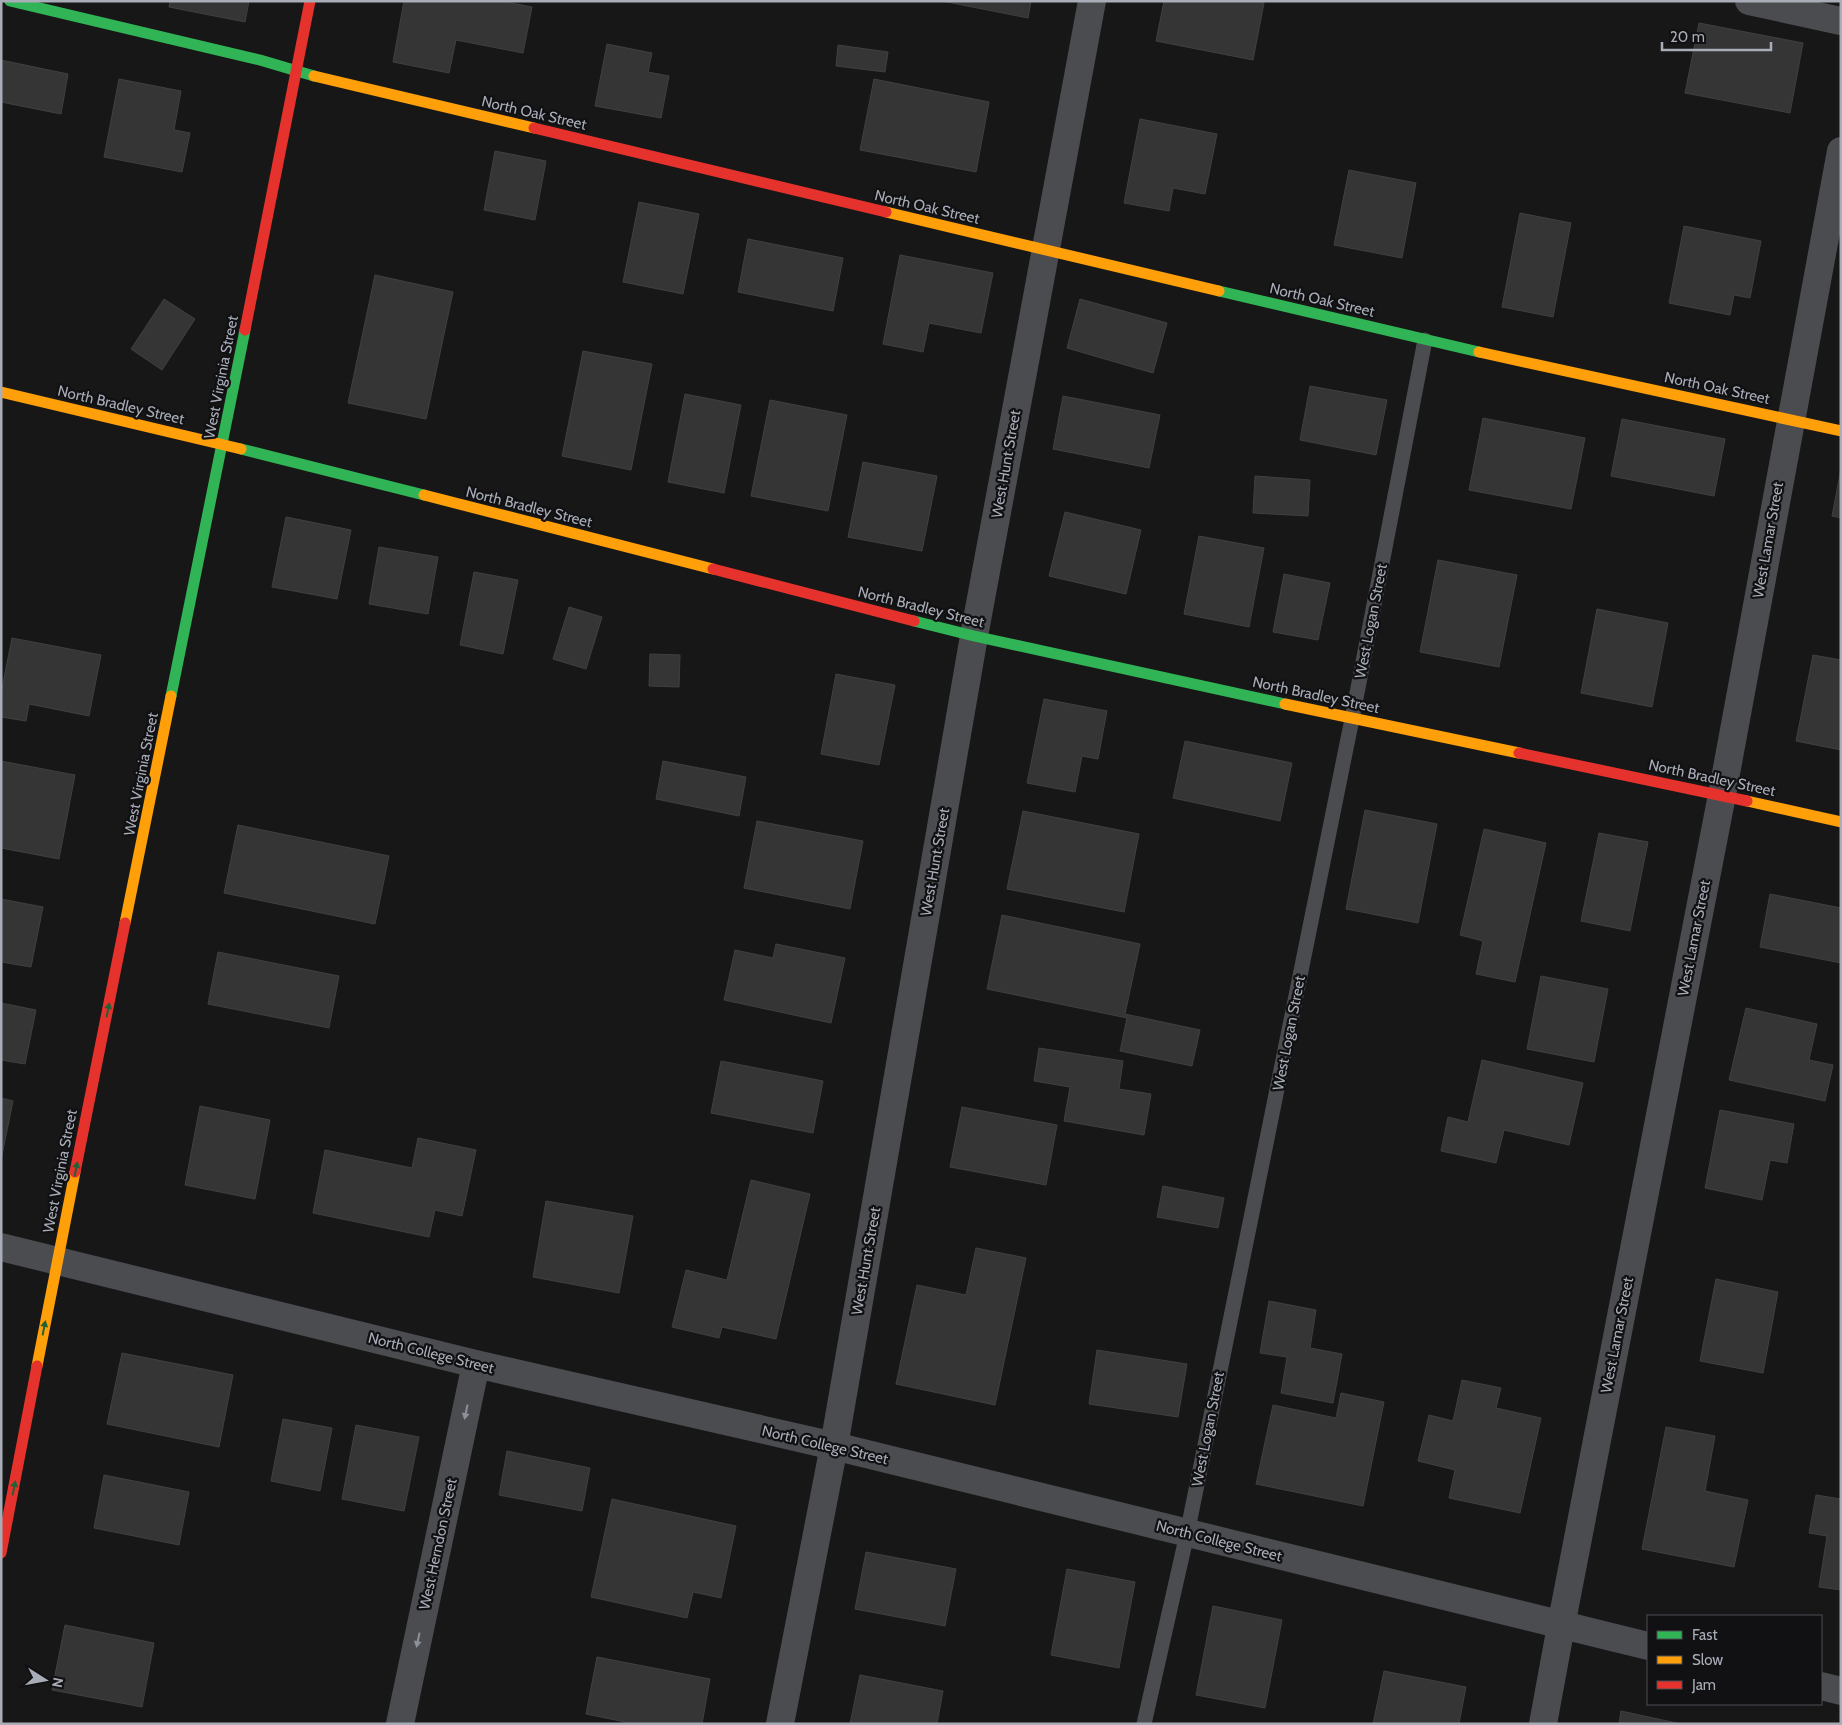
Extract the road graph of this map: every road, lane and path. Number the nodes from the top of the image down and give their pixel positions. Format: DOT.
graph roads {
  1 [pos="10,1"];
  2 [pos="310,1"];
  3 [pos="1092,1"];
  4 [pos="1749,1"];
  5 [pos="1841,21"];
  6 [pos="296,72"];
  7 [pos="1841,151"];
  8 [pos="1045,250"];
  9 [pos="1425,340"];
  10 [pos="1,392"];
  11 [pos="1790,419"];
  12 [pos="1841,430"];
  13 [pos="223,444"];
  14 [pos="974,636"];
  15 [pos="1352,719"];
  16 [pos="1722,795"];
  17 [pos="1841,822"];
  18 [pos="1,1247"];
  19 [pos="57,1261"];
  20 [pos="476,1364"];
  21 [pos="834,1446"];
  22 [pos="1187,1534"];
  23 [pos="1,1553"];
  24 [pos="1561,1626"];
  25 [pos="1647,1646"];
  26 [pos="1822,1686"];
  27 [pos="1841,1691"];
  28 [pos="400,1724"];
  29 [pos="780,1724"];
  30 [pos="1144,1724"];
  31 [pos="1543,1724"];
  1 -- 6 [label="street, North Oak Street"];
  2 -- 6 [label="street, West Virginia Street"];
  3 -- 8 [label="street, West Hunt Street"];
  4 -- 5 [label="street"];
  6 -- 8 [label="street, North Oak Street"];
  6 -- 13 [label="street, West Virginia Street"];
  7 -- 11 [label="street, West Lamar Street"];
  8 -- 9 [label="street, North Oak Street"];
  8 -- 14 [label="street, West Hunt Street"];
  9 -- 11 [label="street, North Oak Street"];
  9 -- 15 [label="lane, West Logan Street"];
  10 -- 13 [label="street, North Bradley Street"];
  11 -- 12 [label="street, North Oak Street"];
  11 -- 16 [label="street, West Lamar Street"];
  13 -- 14 [label="street, North Bradley Street"];
  19 -- 13 [label="street, West Virginia Street, one-way"];
  14 -- 15 [label="street, North Bradley Street"];
  14 -- 21 [label="street, West Hunt Street"];
  15 -- 16 [label="street, North Bradley Street"];
  15 -- 22 [label="lane, West Logan Street"];
  16 -- 17 [label="street, North Bradley Street"];
  16 -- 24 [label="street, West Lamar Street"];
  18 -- 19 [label="street, North College Street"];
  19 -- 20 [label="street, North College Street"];
  23 -- 19 [label="street, West Virginia Street, one-way"];
  20 -- 21 [label="street, North College Street"];
  20 -- 28 [label="street, West Herndon Street, one-way"];
  21 -- 22 [label="street, North College Street"];
  21 -- 29 [label="street, West Hunt Street"];
  22 -- 24 [label="street, North College Street"];
  22 -- 30 [label="lane, West Logan Street"];
  24 -- 25 [label="street, North College Street"];
  24 -- 31 [label="street, West Lamar Street"];
  26 -- 27 [label="street"];
}
